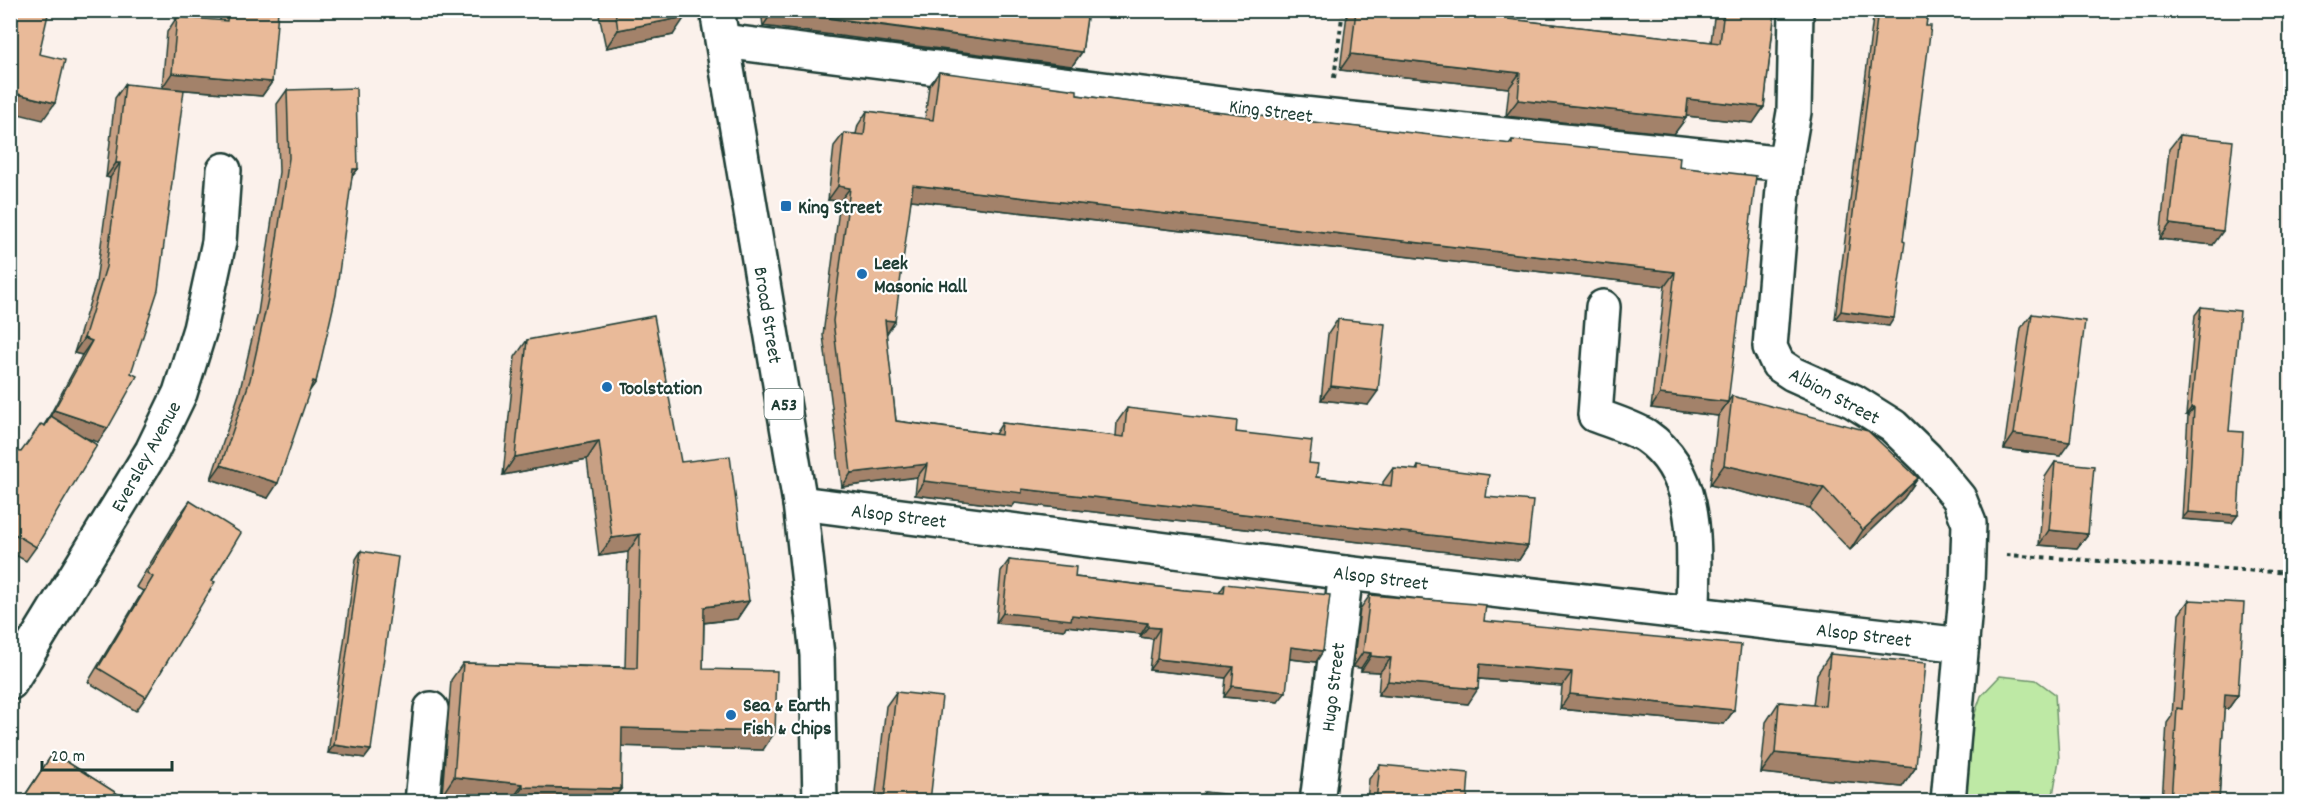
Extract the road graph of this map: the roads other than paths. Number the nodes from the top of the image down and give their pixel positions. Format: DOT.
graph roads {
  1 [pos="1796,10"];
  2 [pos="720,26"];
  3 [pos="1785,164"];
  4 [pos="224,170"];
  5 [pos="1603,307"];
  6 [pos="800,503"];
  7 [pos="1346,573"];
  8 [pos="1694,614"];
  9 [pos="1962,645"];
  10 [pos="10,684"];
  11 [pos="431,709"];
  12 [pos="422,801"];
  13 [pos="820,801"];
  14 [pos="1317,801"];
  15 [pos="1948,801"];
  1 -- 3 [label="main road, Albion Street"];
  2 -- 3 [label="main road, King Street"];
  2 -- 6 [label="main road, Broad Street / A53"];
  3 -- 9 [label="main road, Albion Street"];
  4 -- 10 [label="main road, Eversley Avenue"];
  5 -- 8 [label="main road"];
  6 -- 7 [label="main road, Alsop Street"];
  6 -- 13 [label="main road, Broad Street / A53"];
  7 -- 8 [label="main road, Alsop Street"];
  7 -- 14 [label="main road, Hugo Street"];
  8 -- 9 [label="main road, Alsop Street"];
  9 -- 15 [label="main road, Albion Street"];
  11 -- 12 [label="main road"];
}
